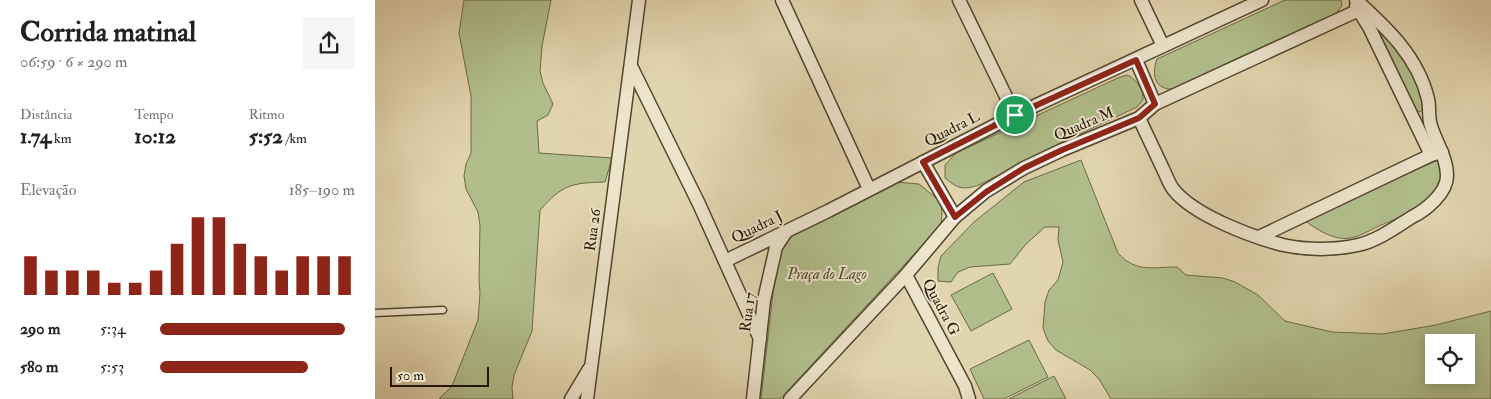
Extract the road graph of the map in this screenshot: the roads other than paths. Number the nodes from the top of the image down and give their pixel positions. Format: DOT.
graph roads {
  1 [pos="639,0"];
  2 [pos="782,0"];
  3 [pos="959,0"];
  4 [pos="1141,0"];
  5 [pos="1262,0"];
  6 [pos="1356,3"];
  7 [pos="1163,46"];
  8 [pos="1136,60"];
  9 [pos="631,66"];
  10 [pos="1155,104"];
  11 [pos="1015,115"];
  12 [pos="1139,118"];
  13 [pos="1436,154"];
  14 [pos="923,162"];
  15 [pos="869,189"];
  16 [pos="955,217"];
  17 [pos="785,232"];
  18 [pos="1259,237"];
  19 [pos="725,261"];
  20 [pos="906,275"];
  21 [pos="443,310"];
  22 [pos="375,313"];
  23 [pos="761,340"];
  24 [pos="591,366"];
  25 [pos="571,399"];
  26 [pos="587,399"];
  27 [pos="753,399"];
  28 [pos="790,399"];
  29 [pos="969,399"];
  1 -- 9 [label="street"];
  2 -- 15 [label="street"];
  3 -- 11 [label="street"];
  4 -- 7 [label="street"];
  5 -- 7 [label="street"];
  6 -- 10 [label="street, Quadra M"];
  6 -- 13 [label="street, Quadra M"];
  6 -- 13 [label="street, Quadra M"];
  7 -- 8 [label="street"];
  8 -- 10 [label="street"];
  8 -- 11 [label="street"];
  9 -- 19 [label="street, Quadra J"];
  9 -- 24 [label="street, Rua 26"];
  10 -- 12 [label="street, Quadra M"];
  11 -- 14 [label="street, Quadra L"];
  12 -- 16 [label="street, Quadra M"];
  12 -- 18 [label="street, Quadra M"];
  13 -- 18 [label="street"];
  13 -- 18 [label="street, Quadra M"];
  14 -- 15 [label="street, Quadra L"];
  14 -- 16 [label="street"];
  15 -- 17 [label="street, Quadra J"];
  16 -- 20 [label="street, Quadra M"];
  17 -- 19 [label="street, Quadra J"];
  17 -- 23 [label="street, Rua 17"];
  19 -- 23 [label="street"];
  20 -- 28 [label="street, Quadra G"];
  20 -- 29 [label="street, Quadra G"];
  21 -- 22 [label="lane"];
  23 -- 27 [label="street, Rua 17"];
  24 -- 25 [label="street"];
  24 -- 26 [label="street, Rua 26"];
}
